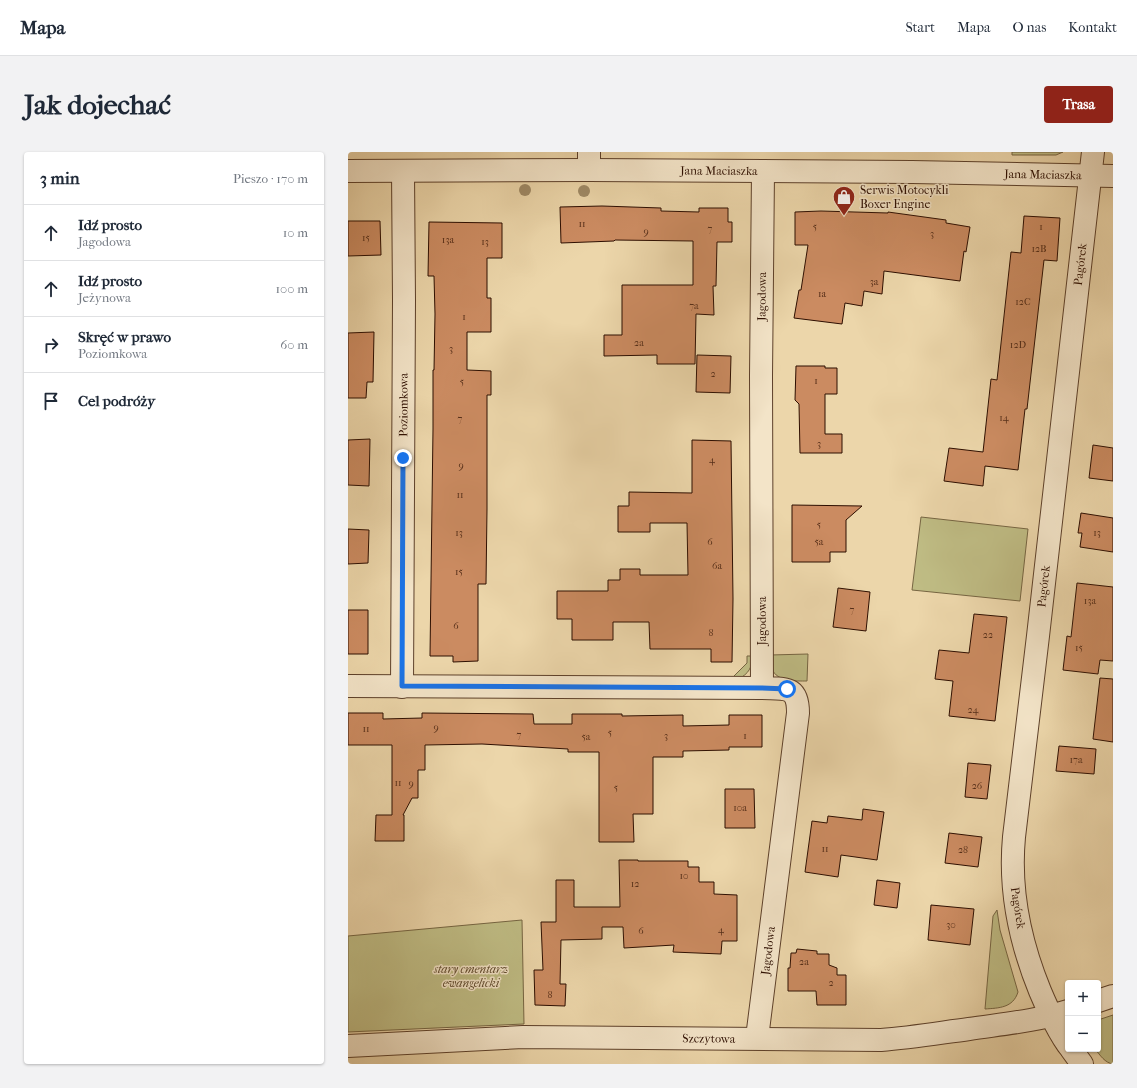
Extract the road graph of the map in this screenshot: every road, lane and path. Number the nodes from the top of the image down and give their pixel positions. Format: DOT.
graph roads {
  1 [pos="1092,152"];
  2 [pos="589,161"];
  3 [pos="348,171"];
  4 [pos="403,171"];
  5 [pos="763,172"];
  6 [pos="1090,175"];
  7 [pos="1113,176"];
  8 [pos="348,686"];
  9 [pos="402,686"];
  10 [pos="762,688"];
  11 [pos="1113,996"];
  12 [pos="1101,1000"];
  13 [pos="1059,1013"];
  14 [pos="1065,1034"];
  15 [pos="757,1038"];
  16 [pos="348,1046"];
  17 [pos="1073,1052"];
  18 [pos="1082,1064"];
  1 -- 6 [label="street, Pagórek"];
  2 -- 4 [label="street, Jana Maciaszka"];
  2 -- 5 [label="street, Jana Maciaszka"];
  3 -- 4 [label="street, Jana Maciaszka"];
  4 -- 9 [label="street, Poziomkowa"];
  5 -- 6 [label="street, Jana Maciaszka"];
  5 -- 10 [label="street, Jagodowa"];
  6 -- 7 [label="street, Jana Maciaszka"];
  6 -- 13 [label="street, Pagórek"];
  8 -- 9 [label="street"];
  9 -- 10 [label="street"];
  10 -- 15 [label="street, Jagodowa"];
  11 -- 12 [label="street"];
  13 -- 14 [label="street, Pagórek"];
  13 -- 15 [label="street, Szczytowa"];
  15 -- 16 [label="street, Szczytowa"];
  17 -- 18 [label="street"];
}
